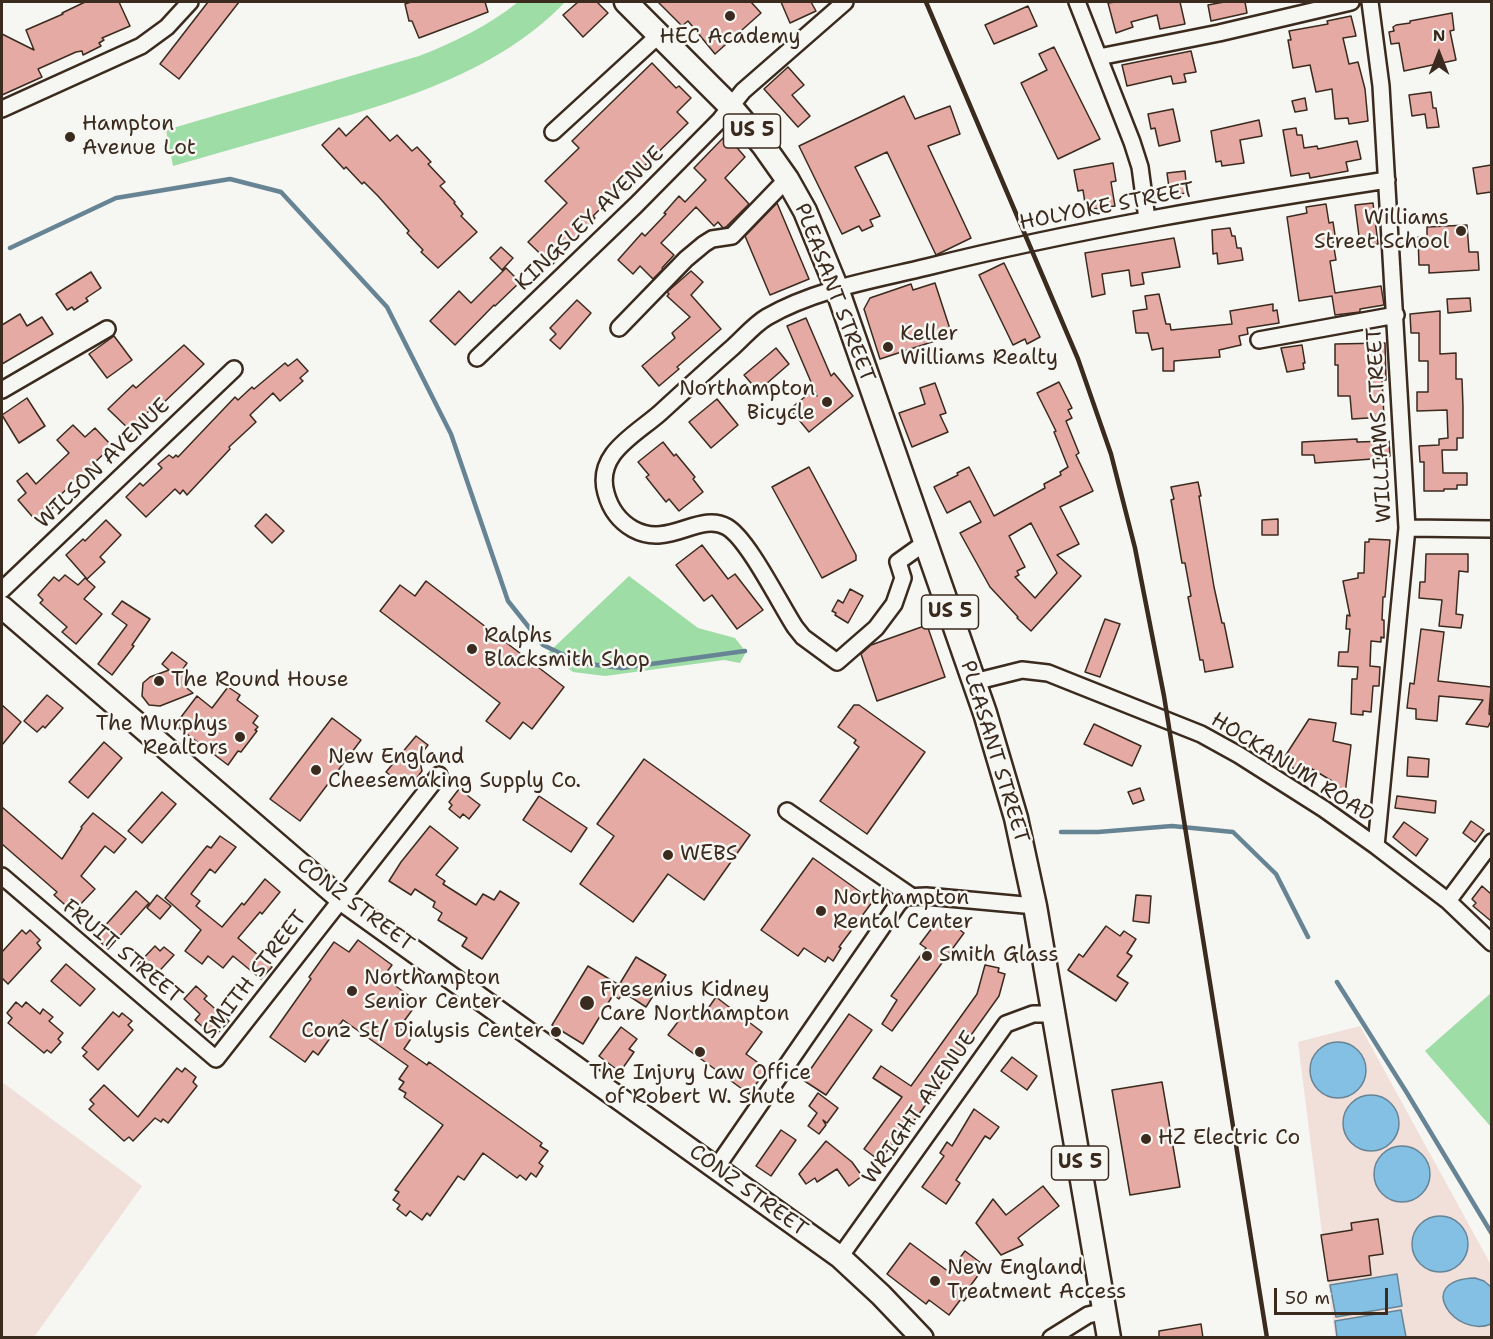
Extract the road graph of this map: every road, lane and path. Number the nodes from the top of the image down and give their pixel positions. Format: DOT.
graph roads {
  1 [pos="189,2"];
  2 [pos="626,2"];
  3 [pos="845,2"];
  4 [pos="1077,2"];
  5 [pos="1351,2"];
  6 [pos="1370,2"];
  7 [pos="660,34"];
  8 [pos="1099,57"];
  9 [pos="731,107"];
  10 [pos="2,109"];
  11 [pos="553,132"];
  12 [pos="786,179"];
  13 [pos="1387,180"];
  14 [pos="1147,219"];
  15 [pos="837,289"];
  16 [pos="1396,315"];
  17 [pos="619,328"];
  18 [pos="107,329"];
  19 [pos="1259,340"];
  20 [pos="477,358"];
  21 [pos="234,369"];
  22 [pos="2,390"];
  23 [pos="1407,528"];
  24 [pos="1491,529"];
  25 [pos="926,542"];
  26 [pos="2,590"];
  27 [pos="2,607"];
  28 [pos="974,681"];
  29 [pos="439,776"];
  30 [pos="786,811"];
  31 [pos="1491,842"];
  32 [pos="1376,846"];
  33 [pos="2,876"];
  34 [pos="911,896"];
  35 [pos="341,899"];
  36 [pos="1448,901"];
  37 [pos="1035,906"];
  38 [pos="1491,943"];
  39 [pos="1054,1014"];
  40 [pos="216,1059"];
  41 [pos="716,1168"];
  42 [pos="840,1257"];
  43 [pos="1105,1311"];
  44 [pos="922,1338"];
  45 [pos="1052,1338"];
  46 [pos="1109,1338"];
  1 -- 10 [label="street"];
  2 -- 7 [label="main road, PLEASANT STREET / US 5"];
  3 -- 9 [label="street, KINGSLEY AVENUE"];
  4 -- 8 [label="street"];
  5 -- 8 [label="street"];
  6 -- 13 [label="street, WILLIAMS STREET"];
  7 -- 9 [label="main road, PLEASANT STREET / US 5"];
  7 -- 11 [label="street"];
  8 -- 14 [label="street"];
  9 -- 12 [label="main road, PLEASANT STREET / US 5"];
  9 -- 20 [label="street, KINGSLEY AVENUE"];
  12 -- 15 [label="main road, PLEASANT STREET / US 5"];
  12 -- 17 [label="street"];
  13 -- 14 [label="street, HOLYOKE STREET"];
  13 -- 16 [label="street, WILLIAMS STREET"];
  14 -- 15 [label="street, HOLYOKE STREET"];
  15 -- 25 [label="main road, PLEASANT STREET / US 5"];
  15 -- 25 [label="street, HOLYOKE STREET"];
  16 -- 19 [label="street"];
  16 -- 23 [label="street, WILLIAMS STREET"];
  18 -- 22 [label="street"];
  21 -- 26 [label="street, WILSON AVENUE"];
  23 -- 24 [label="street"];
  23 -- 32 [label="street, WILLIAMS STREET"];
  25 -- 28 [label="main road, PLEASANT STREET / US 5"];
  27 -- 35 [label="main road, CONZ STREET"];
  28 -- 32 [label="street, HOCKANUM ROAD"];
  28 -- 37 [label="main road, PLEASANT STREET / US 5"];
  29 -- 35 [label="street, SMITH STREET"];
  30 -- 34 [label="street"];
  31 -- 36 [label="street"];
  32 -- 36 [label="street, HOCKANUM ROAD"];
  33 -- 40 [label="street, FRUIT STREET"];
  34 -- 37 [label="street"];
  34 -- 41 [label="street"];
  35 -- 40 [label="street, SMITH STREET"];
  35 -- 41 [label="main road, CONZ STREET"];
  36 -- 38 [label="street, HOCKANUM ROAD"];
  37 -- 39 [label="main road, PLEASANT STREET / US 5"];
  39 -- 42 [label="street, WRIGHT AVENUE"];
  39 -- 43 [label="main road, PLEASANT STREET / US 5"];
  41 -- 42 [label="main road, CONZ STREET"];
  42 -- 44 [label="main road, CONZ STREET"];
  43 -- 45 [label="street"];
  43 -- 46 [label="main road, PLEASANT STREET / US 5"];
}
